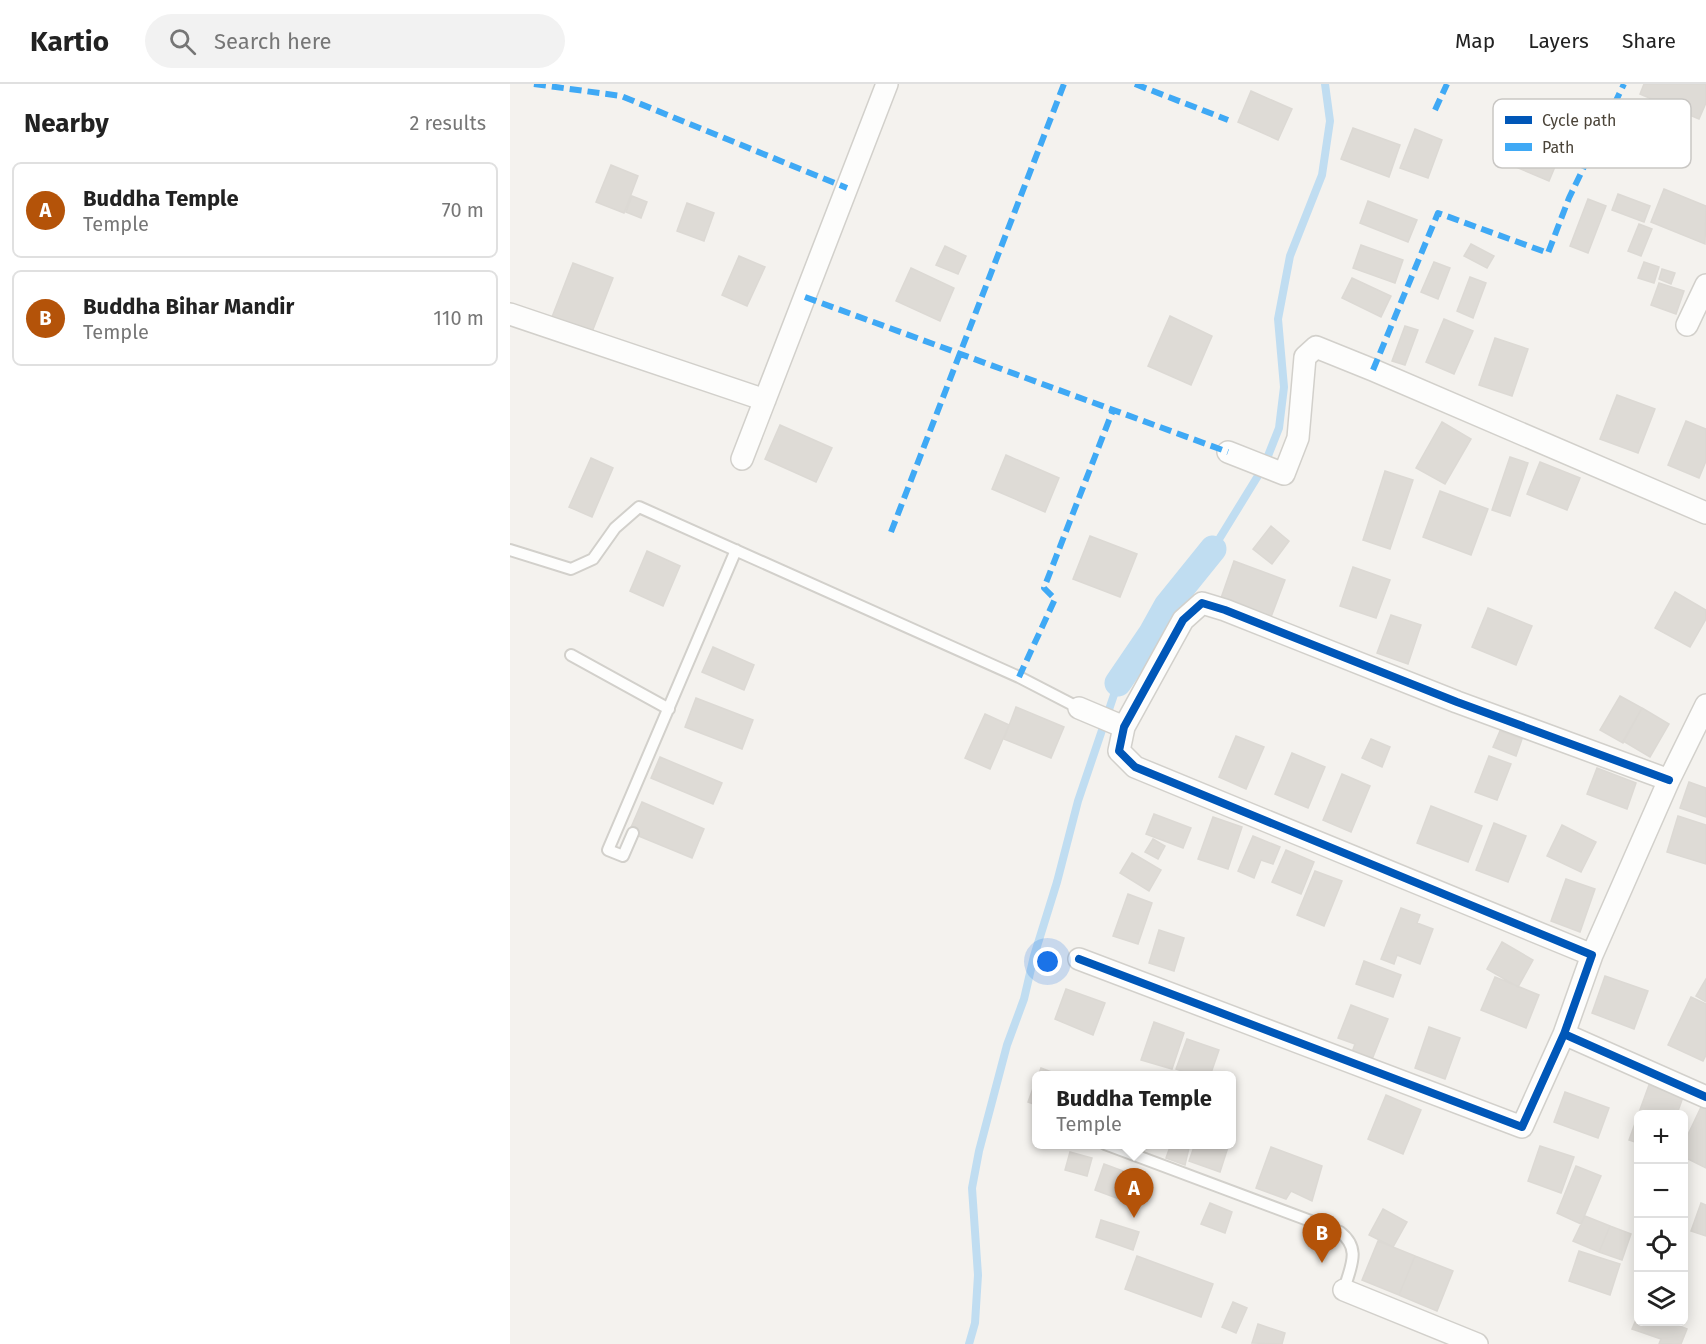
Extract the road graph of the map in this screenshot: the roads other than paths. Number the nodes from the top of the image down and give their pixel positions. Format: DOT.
graph roads {
  1 [pos="887,84"];
  2 [pos="1706,285"];
  3 [pos="510,314"];
  4 [pos="1687,325"];
  5 [pos="765,400"];
  6 [pos="1228,452"];
  7 [pos="742,459"];
  8 [pos="1706,513"];
  9 [pos="510,550"];
  10 [pos="736,550"];
  11 [pos="571,655"];
  12 [pos="1706,705"];
  13 [pos="1079,708"];
  14 [pos="669,709"];
  15 [pos="1124,727"];
  16 [pos="1669,780"];
  17 [pos="633,833"];
  18 [pos="1592,955"];
  19 [pos="1078,959"];
  20 [pos="1564,1034"];
  21 [pos="1706,1097"];
  22 [pos="1118,1149"];
  23 [pos="1344,1290"];
  24 [pos="1477,1344"];
  1 -- 5 [label="street"];
  2 -- 4 [label="street"];
  3 -- 5 [label="street"];
  5 -- 7 [label="street"];
  6 -- 8 [label="street"];
  9 -- 10 [label="lane"];
  10 -- 13 [label="lane"];
  10 -- 14 [label="lane"];
  11 -- 14 [label="lane"];
  12 -- 16 [label="street"];
  13 -- 15 [label="street"];
  14 -- 17 [label="lane"];
  15 -- 16 [label="street"];
  15 -- 18 [label="street"];
  16 -- 18 [label="street"];
  18 -- 20 [label="street"];
  19 -- 20 [label="street"];
  20 -- 21 [label="street"];
  22 -- 23 [label="lane"];
  23 -- 24 [label="street"];
}
